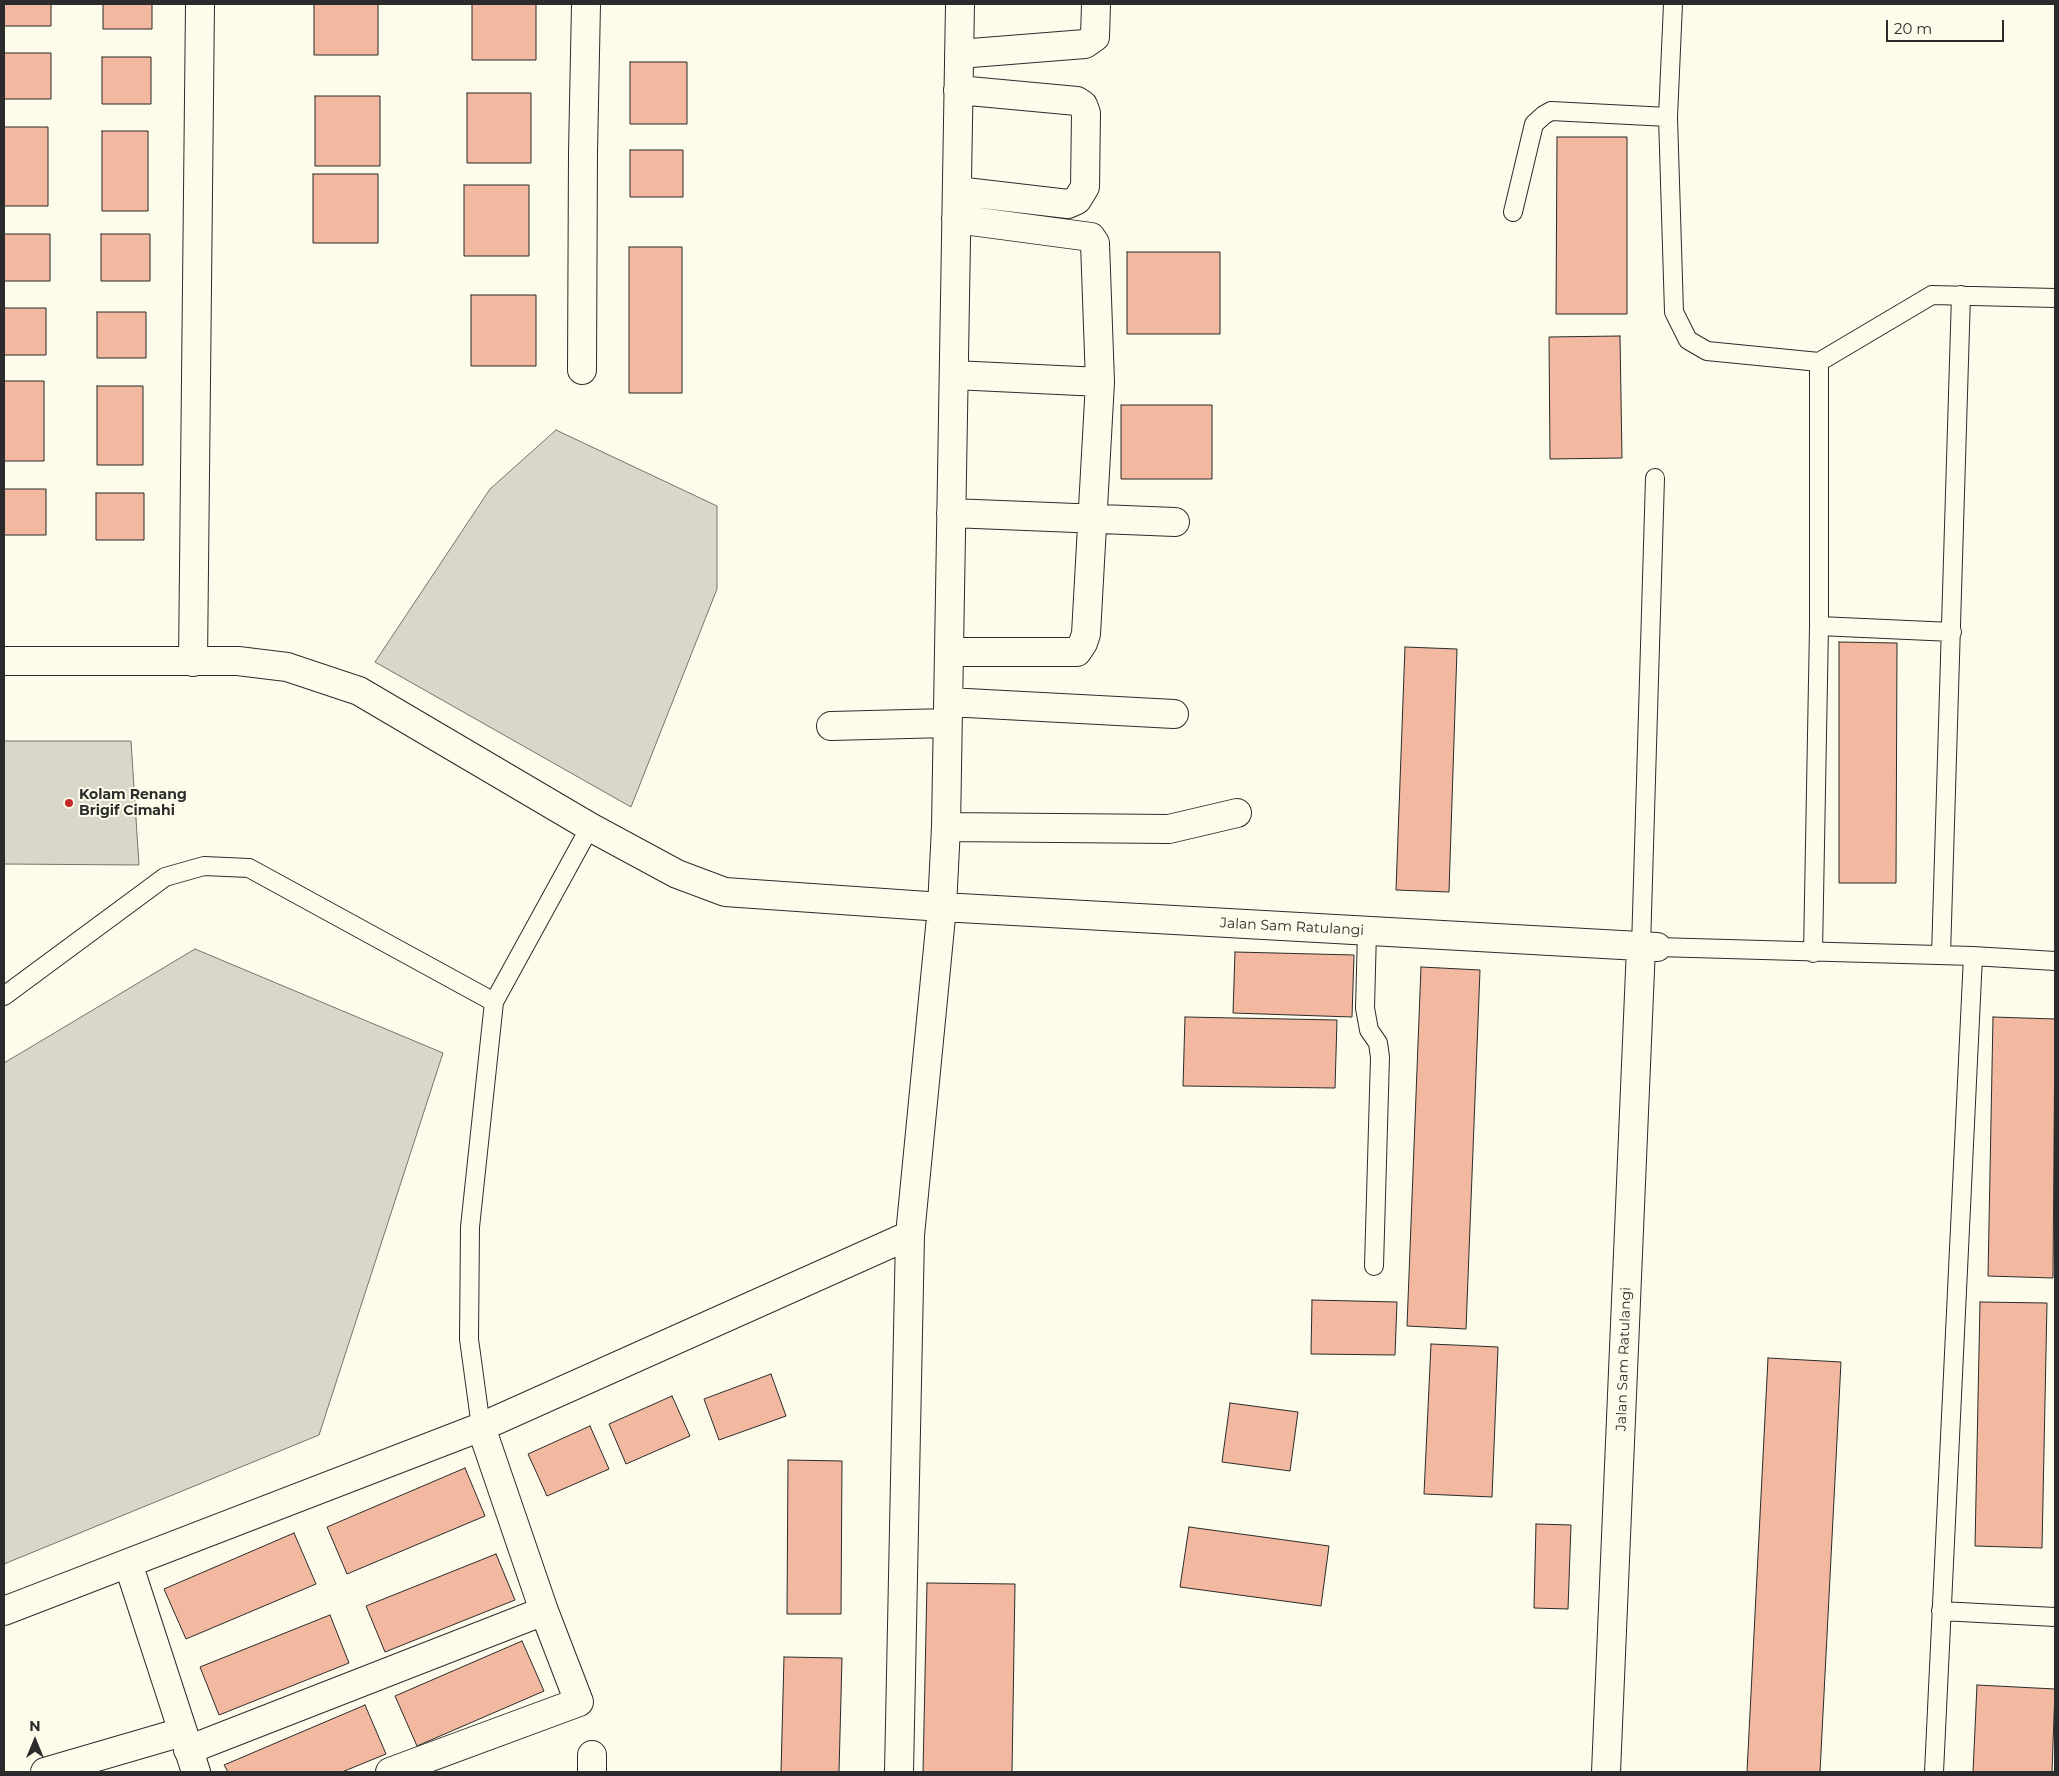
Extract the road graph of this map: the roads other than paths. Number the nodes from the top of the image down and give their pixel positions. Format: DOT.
graph roads {
  1 [pos="200,4"];
  2 [pos="586,4"];
  3 [pos="960,4"];
  4 [pos="1096,4"];
  5 [pos="1673,4"];
  6 [pos="959,54"];
  7 [pos="958,90"];
  8 [pos="1668,117"];
  9 [pos="957,191"];
  10 [pos="1513,212"];
  11 [pos="956,219"];
  12 [pos="1961,295"];
  13 [pos="2055,298"];
  14 [pos="1819,362"];
  15 [pos="582,370"];
  16 [pos="954,375"];
  17 [pos="1100,382"];
  18 [pos="1655,478"];
  19 [pos="951,513"];
  20 [pos="1091,519"];
  21 [pos="1175,522"];
  22 [pos="1819,626"];
  23 [pos="1952,632"];
  24 [pos="951,652"];
  25 [pos="4,661"];
  26 [pos="193,662"];
  27 [pos="948,712"];
  28 [pos="1174,714"];
  29 [pos="831,726"];
  30 [pos="1237,813"];
  31 [pos="946,827"];
  32 [pos="590,828"];
  33 [pos="942,908"];
  34 [pos="1367,931"];
  35 [pos="1649,947"];
  36 [pos="1813,953"];
  37 [pos="1941,955"];
  38 [pos="1973,956"];
  39 [pos="2055,961"];
  40 [pos="4,996"];
  41 [pos="494,1002"];
  42 [pos="910,1235"];
  43 [pos="1374,1266"];
  44 [pos="480,1427"];
  45 [pos="128,1563"];
  46 [pos="4,1611"];
  47 [pos="544,1611"];
  48 [pos="1941,1611"];
  49 [pos="2055,1616"];
  50 [pos="189,1751"];
  51 [pos="45,1772"];
  52 [pos="390,1772"];
  53 [pos="899,1772"];
  54 [pos="1606,1772"];
  55 [pos="1934,1772"];
  1 -- 26 [label="street"];
  2 -- 15 [label="street"];
  3 -- 6 [label="street"];
  4 -- 6 [label="street"];
  5 -- 8 [label="lane"];
  6 -- 7 [label="street"];
  7 -- 9 [label="street"];
  7 -- 9 [label="street"];
  8 -- 10 [label="lane"];
  8 -- 14 [label="lane"];
  9 -- 11 [label="street"];
  11 -- 16 [label="street"];
  11 -- 17 [label="street"];
  12 -- 13 [label="lane"];
  12 -- 14 [label="lane"];
  12 -- 23 [label="lane"];
  14 -- 22 [label="lane"];
  16 -- 17 [label="street"];
  16 -- 19 [label="street"];
  17 -- 20 [label="street"];
  18 -- 35 [label="lane"];
  19 -- 20 [label="street"];
  19 -- 24 [label="street"];
  20 -- 21 [label="street"];
  20 -- 24 [label="street"];
  22 -- 23 [label="lane"];
  22 -- 36 [label="lane"];
  23 -- 37 [label="lane"];
  24 -- 27 [label="street"];
  25 -- 26 [label="street, Jalan Sam Ratulangi"];
  26 -- 32 [label="street, Jalan Sam Ratulangi"];
  27 -- 28 [label="street"];
  27 -- 29 [label="street"];
  27 -- 31 [label="street"];
  30 -- 31 [label="street"];
  31 -- 33 [label="street"];
  32 -- 33 [label="street, Jalan Sam Ratulangi"];
  32 -- 41 [label="lane"];
  33 -- 34 [label="street, Jalan Sam Ratulangi"];
  33 -- 42 [label="street"];
  34 -- 35 [label="street, Jalan Sam Ratulangi"];
  34 -- 43 [label="lane"];
  35 -- 36 [label="lane"];
  35 -- 54 [label="street, Jalan Sam Ratulangi"];
  36 -- 37 [label="lane"];
  37 -- 38 [label="lane"];
  38 -- 39 [label="lane"];
  38 -- 48 [label="lane"];
  40 -- 41 [label="lane"];
  41 -- 44 [label="lane"];
  42 -- 44 [label="street"];
  42 -- 53 [label="street"];
  44 -- 45 [label="street"];
  44 -- 47 [label="street"];
  45 -- 46 [label="street"];
  45 -- 50 [label="street"];
  47 -- 50 [label="street"];
  47 -- 52 [label="street"];
  48 -- 49 [label="lane"];
  48 -- 55 [label="lane"];
  50 -- 51 [label="street"];
}
